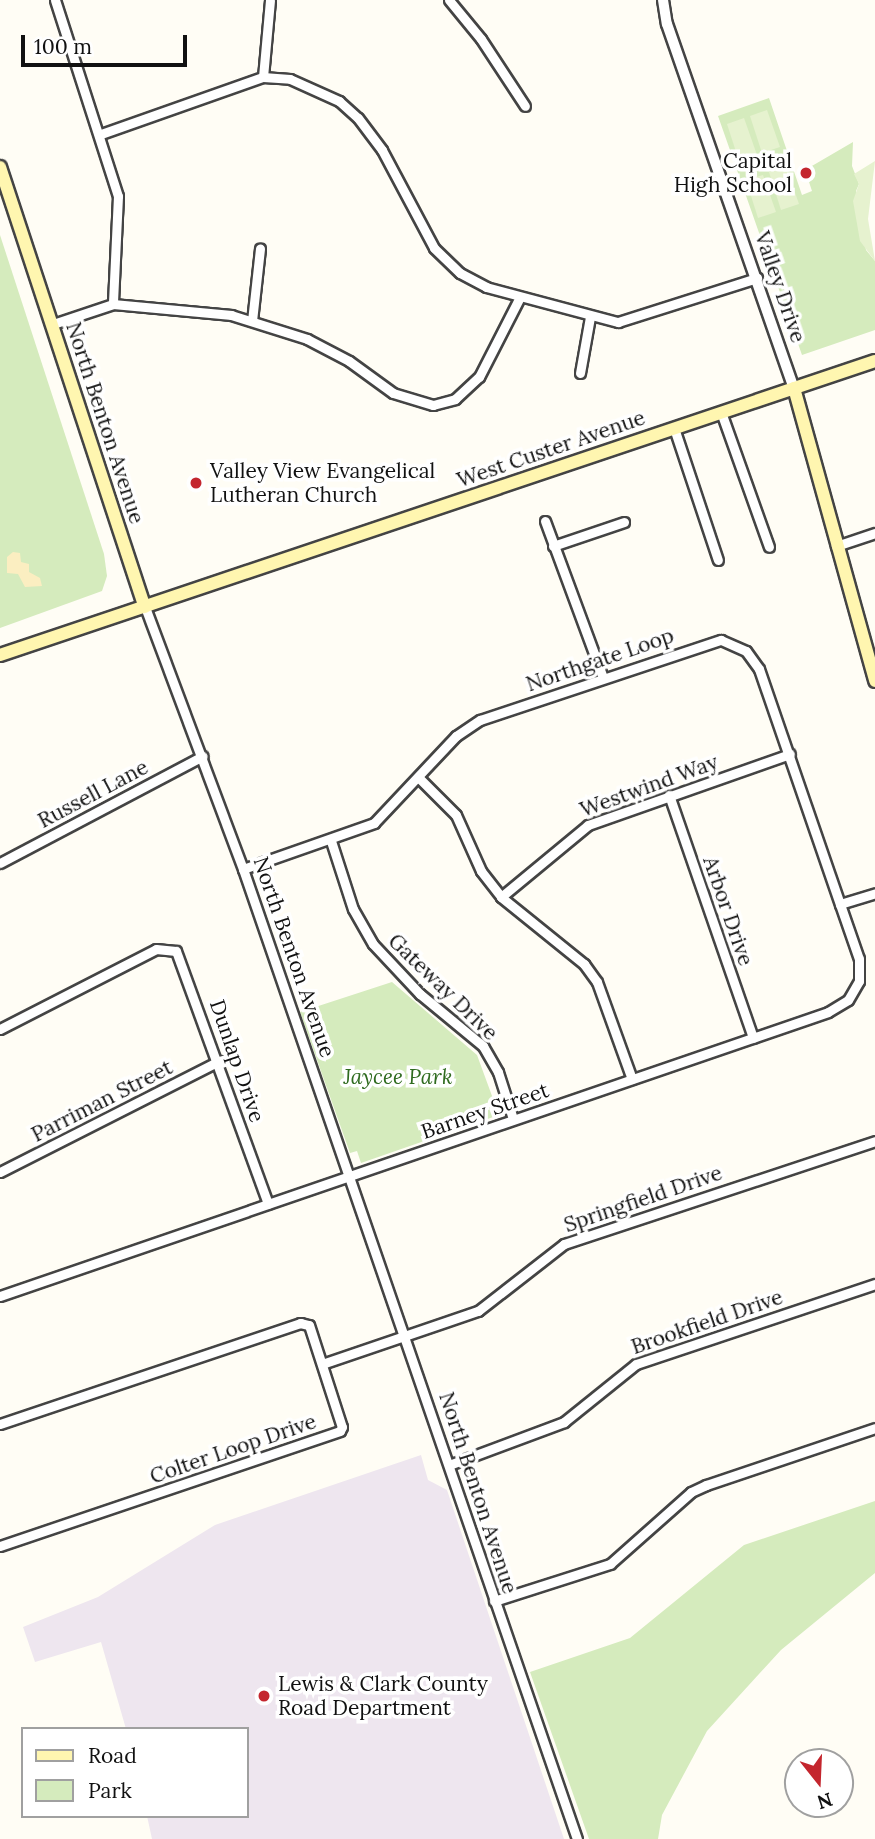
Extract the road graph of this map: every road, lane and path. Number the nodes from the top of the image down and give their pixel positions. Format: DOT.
graph roads {
  1 [pos="55,0"];
  2 [pos="270,0"];
  3 [pos="449,0"];
  4 [pos="663,0"];
  5 [pos="263,77"];
  6 [pos="525,106"];
  7 [pos="101,134"];
  8 [pos="0,167"];
  9 [pos="260,248"];
  10 [pos="757,278"];
  11 [pos="520,297"];
  12 [pos="113,304"];
  13 [pos="590,317"];
  14 [pos="252,321"];
  15 [pos="53,324"];
  16 [pos="875,361"];
  17 [pos="580,373"];
  18 [pos="794,388"];
  19 [pos="721,412"];
  20 [pos="674,428"];
  21 [pos="545,521"];
  22 [pos="624,522"];
  23 [pos="875,533"];
  24 [pos="836,546"];
  25 [pos="554,547"];
  26 [pos="769,547"];
  27 [pos="718,560"];
  28 [pos="145,607"];
  29 [pos="0,655"];
  30 [pos="603,678"];
  31 [pos="875,681"];
  32 [pos="790,754"];
  33 [pos="203,756"];
  34 [pos="419,778"];
  35 [pos="669,795"];
  36 [pos="331,841"];
  37 [pos="0,863"];
  38 [pos="243,869"];
  39 [pos="875,892"];
  40 [pos="501,897"];
  41 [pos="840,904"];
  42 [pos="0,1029"];
  43 [pos="753,1038"];
  44 [pos="219,1061"];
  45 [pos="632,1079"];
  46 [pos="513,1119"];
  47 [pos="875,1141"];
  48 [pos="0,1172"];
  49 [pos="349,1176"];
  50 [pos="268,1204"];
  51 [pos="875,1284"];
  52 [pos="0,1296"];
  53 [pos="405,1333"];
  54 [pos="322,1364"];
  55 [pos="0,1424"];
  56 [pos="875,1428"];
  57 [pos="449,1465"];
  58 [pos="0,1546"];
  59 [pos="494,1601"];
  60 [pos="577,1839"];
  1 -- 7 [label="street"];
  2 -- 5 [label="street"];
  3 -- 6 [label="street"];
  4 -- 10 [label="street, Valley Drive"];
  5 -- 7 [label="street"];
  5 -- 11 [label="street"];
  7 -- 12 [label="street"];
  8 -- 15 [label="main road, North Benton Avenue"];
  9 -- 14 [label="street"];
  10 -- 13 [label="street"];
  10 -- 18 [label="street, Valley Drive"];
  11 -- 13 [label="street"];
  11 -- 14 [label="street"];
  12 -- 14 [label="street"];
  12 -- 15 [label="street"];
  13 -- 17 [label="street"];
  15 -- 28 [label="main road, North Benton Avenue"];
  16 -- 18 [label="main road, West Custer Avenue"];
  18 -- 19 [label="main road, West Custer Avenue"];
  18 -- 24 [label="main road"];
  19 -- 20 [label="main road, West Custer Avenue"];
  19 -- 26 [label="street"];
  20 -- 27 [label="street"];
  20 -- 28 [label="main road, West Custer Avenue"];
  21 -- 25 [label="street"];
  22 -- 25 [label="street"];
  23 -- 24 [label="street"];
  24 -- 31 [label="main road"];
  25 -- 30 [label="street"];
  28 -- 29 [label="main road, West Custer Avenue"];
  28 -- 33 [label="street, North Benton Avenue"];
  30 -- 32 [label="street, Northgate Loop"];
  30 -- 34 [label="street, Northgate Loop"];
  32 -- 35 [label="street, Westwind Way"];
  32 -- 41 [label="street, Northgate Loop"];
  33 -- 37 [label="street, Russell Lane"];
  33 -- 38 [label="street, North Benton Avenue"];
  34 -- 36 [label="street, Northgate Loop"];
  34 -- 40 [label="street"];
  35 -- 40 [label="street, Westwind Way"];
  35 -- 43 [label="street, Arbor Drive"];
  36 -- 38 [label="street, Northgate Loop"];
  36 -- 46 [label="street, Gateway Drive"];
  38 -- 49 [label="street, North Benton Avenue"];
  39 -- 41 [label="street"];
  40 -- 45 [label="street"];
  41 -- 43 [label="street, Barney Street"];
  42 -- 44 [label="street, Dunlap Drive"];
  43 -- 45 [label="street, Barney Street"];
  44 -- 48 [label="street, Parriman Street"];
  44 -- 50 [label="street, Dunlap Drive"];
  45 -- 46 [label="street, Barney Street"];
  46 -- 49 [label="street, Barney Street"];
  47 -- 53 [label="street, Springfield Drive"];
  49 -- 50 [label="street, Barney Street"];
  49 -- 53 [label="street, North Benton Avenue"];
  50 -- 52 [label="street, Barney Street"];
  51 -- 57 [label="street, Brookfield Drive"];
  53 -- 54 [label="street, Springfield Drive"];
  53 -- 57 [label="street, North Benton Avenue"];
  54 -- 55 [label="street, Colter Loop Drive"];
  54 -- 58 [label="street, Colter Loop Drive"];
  56 -- 59 [label="street"];
  57 -- 59 [label="street, North Benton Avenue"];
  59 -- 60 [label="street, North Benton Avenue"];
}
